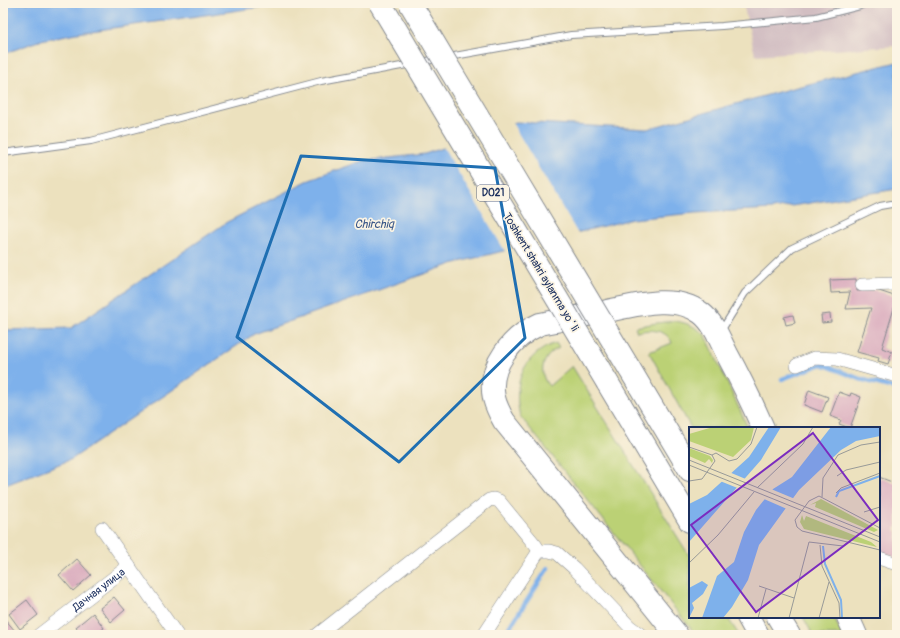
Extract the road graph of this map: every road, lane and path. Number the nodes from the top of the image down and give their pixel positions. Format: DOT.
graph roads {
  1 [pos="380,3"];
  2 [pos="410,3"];
  3 [pos="866,3"];
  4 [pos="3,153"];
  5 [pos="897,203"];
  6 [pos="897,284"];
  7 [pos="862,285"];
  8 [pos="718,336"];
  9 [pos="797,365"];
  10 [pos="897,376"];
  11 [pos="763,427"];
  12 [pos="689,468"];
  13 [pos="689,519"];
  14 [pos="102,528"];
  15 [pos="538,551"];
  16 [pos="880,558"];
  17 [pos="897,564"];
  18 [pos="129,566"];
  19 [pos="749,618"];
  20 [pos="779,618"];
  21 [pos="848,618"];
  22 [pos="39,635"];
  23 [pos="177,635"];
  24 [pos="317,635"];
  25 [pos="484,635"];
  26 [pos="641,635"];
  27 [pos="677,635"];
  28 [pos="758,635"];
  29 [pos="789,635"];
  30 [pos="856,635"];
  1 -- 13 [label="highway, Toshkent shahri aylanma yoʻli / D021, bridge"];
  2 -- 12 [label="highway, D021, bridge"];
  3 -- 4 [label="lane"];
  5 -- 8 [label="lane"];
  6 -- 7 [label="street"];
  8 -- 11 [label="highway"];
  8 -- 27 [label="highway"];
  9 -- 10 [label="street"];
  14 -- 18 [label="street"];
  15 -- 24 [label="street"];
  15 -- 25 [label="street"];
  15 -- 26 [label="street"];
  16 -- 17 [label="street"];
  18 -- 22 [label="street, Дачная улица"];
  18 -- 23 [label="street, Дачная улица"];
  19 -- 28 [label="highway"];
  20 -- 29 [label="highway"];
  21 -- 30 [label="highway"];
}
